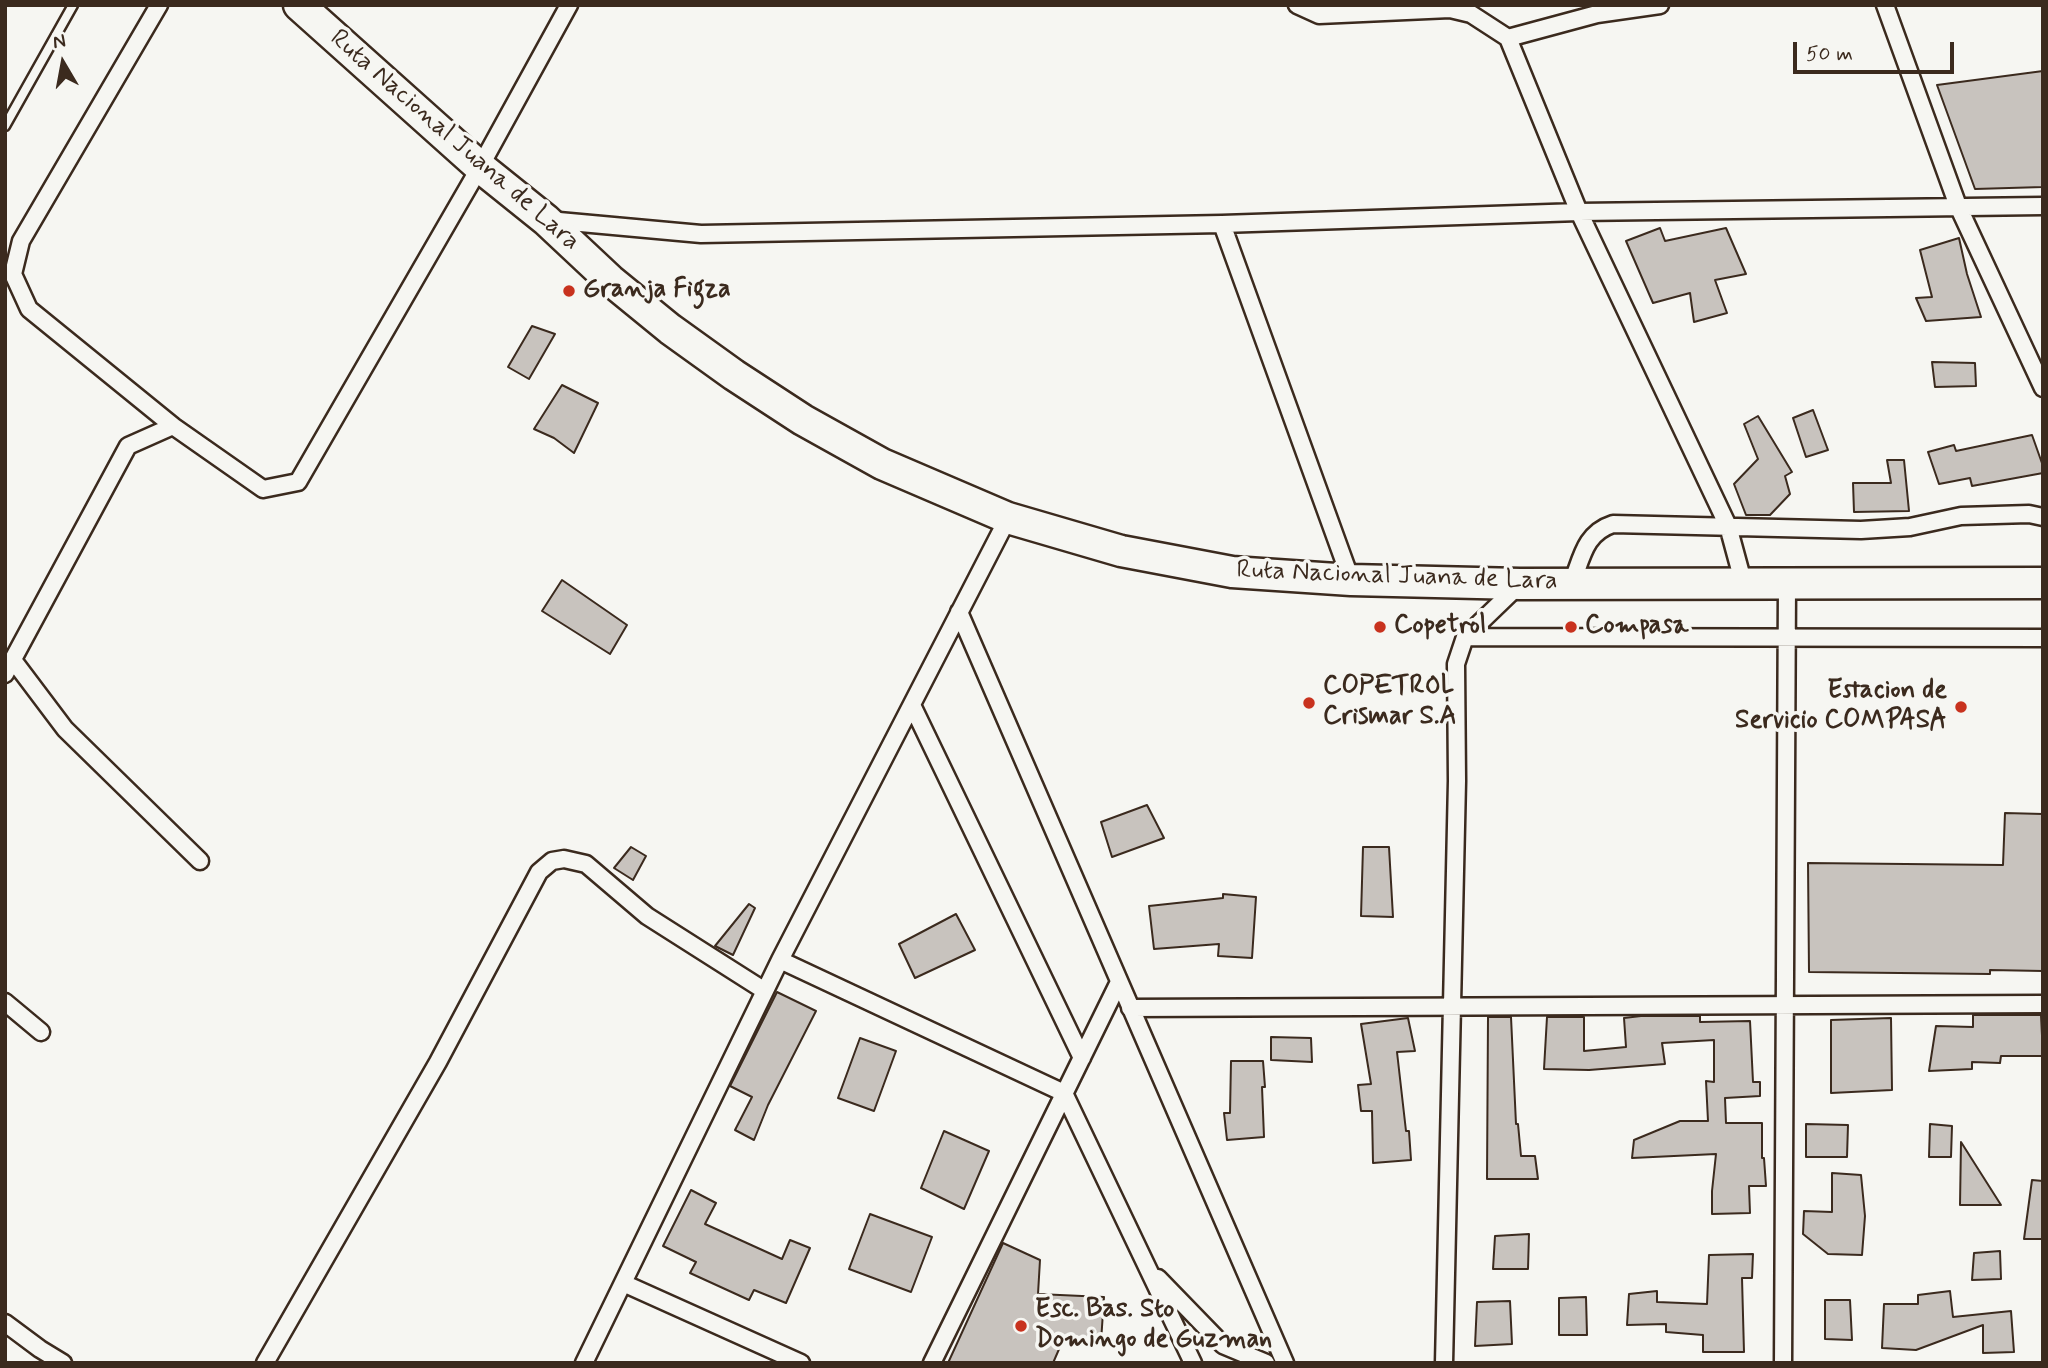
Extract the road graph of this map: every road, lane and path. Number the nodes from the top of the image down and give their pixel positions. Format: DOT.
graph roads {
  1 [pos="73,5"];
  2 [pos="159,5"];
  3 [pos="299,5"];
  4 [pos="569,5"];
  5 [pos="1297,5"];
  6 [pos="1660,5"];
  7 [pos="1885,5"];
  8 [pos="1596,10"];
  9 [pos="1508,38"];
  10 [pos="5,126"];
  11 [pos="480,167"];
  12 [pos="1958,206"];
  13 [pos="2043,206"];
  14 [pos="1579,212"];
  15 [pos="546,220"];
  16 [pos="1223,224"];
  17 [pos="2043,388"];
  18 [pos="173,426"];
  19 [pos="2043,517"];
  20 [pos="1008,518"];
  21 [pos="1728,526"];
  22 [pos="1351,580"];
  23 [pos="1572,583"];
  24 [pos="2043,583"];
  25 [pos="1520,584"];
  26 [pos="1744,585"];
  27 [pos="1787,585"];
  28 [pos="959,612"];
  29 [pos="1465,637"];
  30 [pos="1787,637"];
  31 [pos="2043,638"];
  32 [pos="9,667"];
  33 [pos="912,705"];
  34 [pos="200,861"];
  35 [pos="780,960"];
  36 [pos="1119,982"];
  37 [pos="765,991"];
  38 [pos="5,1002"];
  39 [pos="2043,1004"];
  40 [pos="1784,1006"];
  41 [pos="1453,1007"];
  42 [pos="1130,1008"];
  43 [pos="41,1032"];
  44 [pos="1082,1058"];
  45 [pos="1064,1093"];
  46 [pos="1149,1269"];
  47 [pos="623,1283"];
  48 [pos="5,1322"];
  49 [pos="64,1363"];
  50 [pos="265,1363"];
  51 [pos="584,1363"];
  52 [pos="801,1363"];
  53 [pos="932,1363"];
  54 [pos="1193,1363"];
  55 [pos="1266,1363"];
  56 [pos="1285,1363"];
  57 [pos="1444,1363"];
  58 [pos="1783,1363"];
  1 -- 10 [label="lane"];
  2 -- 18 [label="street"];
  3 -- 11 [label="highway, Ruta Nacional Juana de Lara"];
  4 -- 11 [label="street"];
  5 -- 9 [label="street"];
  6 -- 8 [label="street"];
  7 -- 12 [label="street"];
  8 -- 9 [label="street"];
  9 -- 14 [label="street"];
  11 -- 15 [label="highway, Ruta Nacional Juana de Lara"];
  11 -- 18 [label="street"];
  12 -- 13 [label="street"];
  12 -- 14 [label="street"];
  12 -- 17 [label="street"];
  14 -- 16 [label="street"];
  14 -- 21 [label="street"];
  15 -- 16 [label="street"];
  15 -- 20 [label="highway, Ruta Nacional Juana de Lara"];
  16 -- 22 [label="street"];
  18 -- 32 [label="street"];
  19 -- 21 [label="street"];
  20 -- 22 [label="highway, Ruta Nacional Juana de Lara"];
  20 -- 28 [label="street"];
  21 -- 23 [label="street"];
  21 -- 26 [label="street"];
  22 -- 25 [label="highway, Ruta Nacional Juana de Lara"];
  23 -- 25 [label="highway, Ruta Nacional Juana de Lara"];
  23 -- 26 [label="highway, Ruta Nacional Juana de Lara"];
  24 -- 27 [label="highway, Ruta Nacional Juana de Lara"];
  25 -- 29 [label="street"];
  26 -- 27 [label="highway, Ruta Nacional Juana de Lara"];
  27 -- 30 [label="street"];
  28 -- 33 [label="street"];
  28 -- 36 [label="street"];
  29 -- 30 [label="street"];
  29 -- 41 [label="street"];
  30 -- 31 [label="street"];
  30 -- 40 [label="street"];
  32 -- 34 [label="street"];
  33 -- 35 [label="street"];
  33 -- 44 [label="street"];
  35 -- 37 [label="street"];
  35 -- 45 [label="street"];
  36 -- 42 [label="street"];
  36 -- 44 [label="street"];
  37 -- 47 [label="street"];
  37 -- 50 [label="street"];
  38 -- 43 [label="street"];
  39 -- 40 [label="street"];
  40 -- 41 [label="street"];
  40 -- 58 [label="street"];
  41 -- 42 [label="street"];
  41 -- 57 [label="street"];
  42 -- 56 [label="street"];
  44 -- 45 [label="street"];
  45 -- 46 [label="street"];
  45 -- 53 [label="street"];
  46 -- 54 [label="street"];
  46 -- 55 [label="street"];
  47 -- 51 [label="street"];
  47 -- 52 [label="street"];
  48 -- 49 [label="street"];
}
